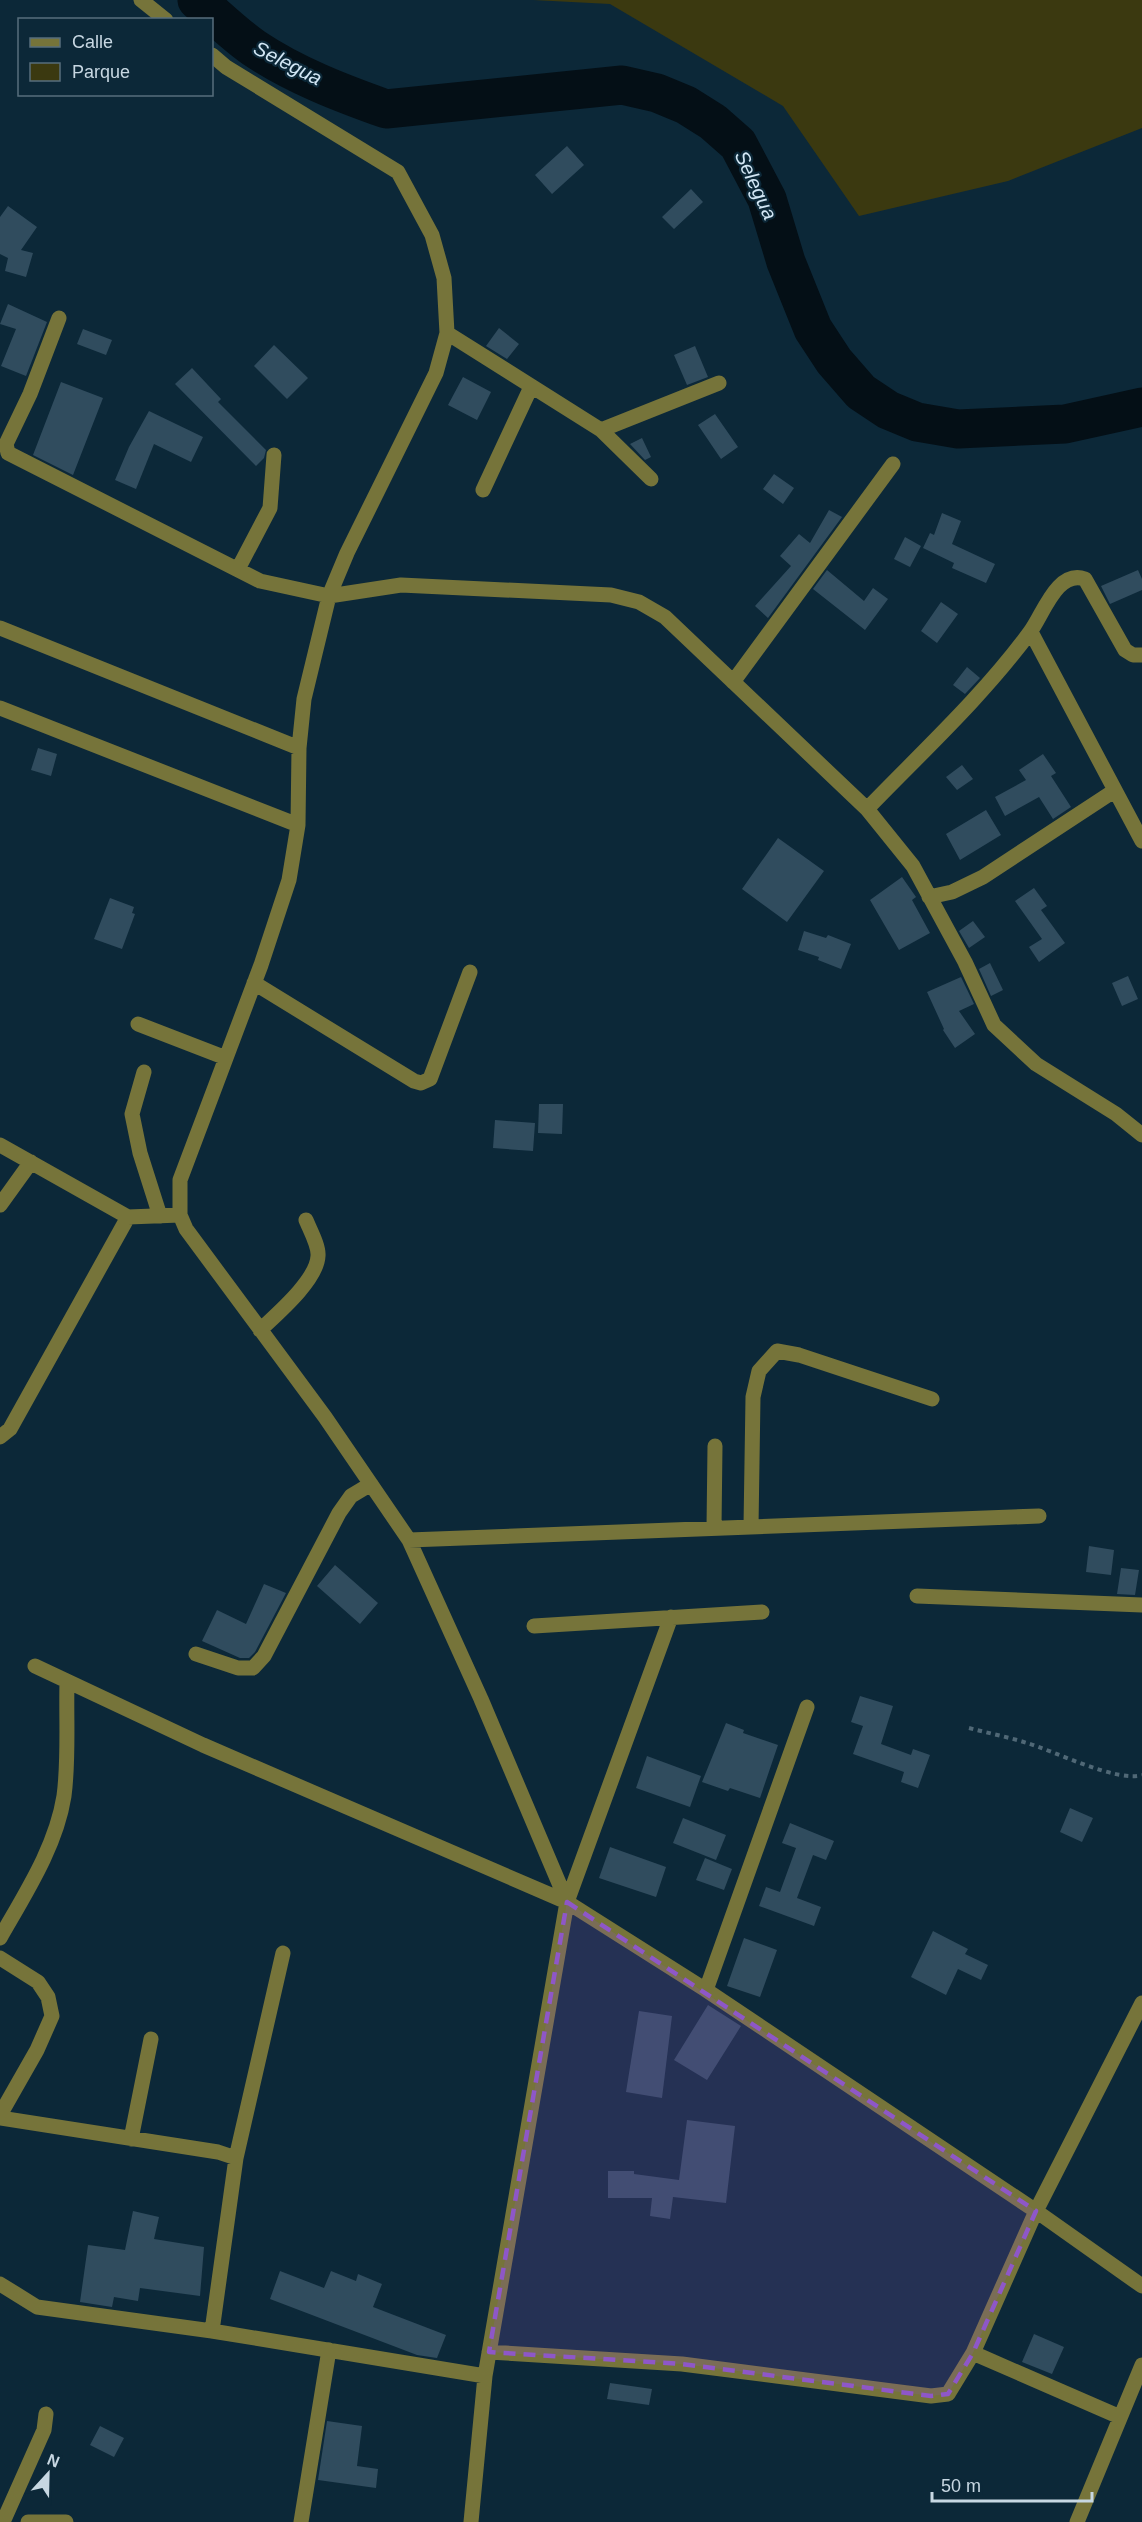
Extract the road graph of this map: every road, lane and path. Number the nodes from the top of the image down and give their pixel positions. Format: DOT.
graph roads {
  1 [pos="141,0"];
  2 [pos="164,18"];
  3 [pos="213,56"];
  4 [pos="59,318"];
  5 [pos="447,333"];
  6 [pos="720,383"];
  7 [pos="531,387"];
  8 [pos="601,430"];
  9 [pos="3,441"];
  10 [pos="274,455"];
  11 [pos="893,464"];
  12 [pos="651,479"];
  13 [pos="483,490"];
  14 [pos="238,569"];
  15 [pos="329,596"];
  16 [pos="0,628"];
  17 [pos="1031,632"];
  18 [pos="1142,656"];
  19 [pos="733,682"];
  20 [pos="0,708"];
  21 [pos="299,748"];
  22 [pos="1114,791"];
  23 [pos="867,809"];
  24 [pos="298,825"];
  25 [pos="1142,842"];
  26 [pos="929,897"];
  27 [pos="470,972"];
  28 [pos="254,983"];
  29 [pos="138,1024"];
  30 [pos="226,1058"];
  31 [pos="144,1072"];
  32 [pos="1142,1136"];
  33 [pos="0,1145"];
  34 [pos="31,1162"];
  35 [pos="0,1205"];
  36 [pos="160,1215"];
  37 [pos="180,1215"];
  38 [pos="128,1217"];
  39 [pos="306,1220"];
  40 [pos="260,1330"];
  41 [pos="932,1399"];
  42 [pos="0,1437"];
  43 [pos="716,1446"];
  44 [pos="371,1484"];
  45 [pos="1039,1516"];
  46 [pos="751,1527"];
  47 [pos="714,1528"];
  48 [pos="409,1540"];
  49 [pos="917,1596"];
  50 [pos="1142,1605"];
  51 [pos="762,1612"];
  52 [pos="671,1617"];
  53 [pos="534,1626"];
  54 [pos="196,1654"];
  55 [pos="35,1665"];
  56 [pos="68,1682"];
  57 [pos="807,1707"];
  58 [pos="969,1728"];
  59 [pos="1142,1775"];
  60 [pos="567,1902"];
  61 [pos="0,1938"];
  62 [pos="283,1953"];
  63 [pos="0,1958"];
  64 [pos="705,1990"];
  65 [pos="1142,2003"];
  66 [pos="151,2039"];
  67 [pos="0,2117"];
  68 [pos="131,2139"];
  69 [pos="236,2158"];
  70 [pos="1036,2211"];
  71 [pos="0,2284"];
  72 [pos="1142,2286"];
  73 [pos="212,2331"];
  74 [pos="329,2350"];
  75 [pos="489,2352"];
  76 [pos="973,2353"];
  77 [pos="1142,2365"];
  78 [pos="485,2376"];
  79 [pos="45,2414"];
  80 [pos="1120,2417"];
  81 [pos="3,2522"];
  82 [pos="28,2522"];
  83 [pos="66,2522"];
  84 [pos="301,2522"];
  85 [pos="471,2522"];
  86 [pos="1077,2522"];
  1 -- 2 [label="street"];
  3 -- 5 [label="street"];
  4 -- 9 [label="street"];
  5 -- 7 [label="street"];
  5 -- 15 [label="street"];
  6 -- 8 [label="street"];
  7 -- 8 [label="street"];
  7 -- 13 [label="street"];
  8 -- 12 [label="street"];
  9 -- 14 [label="street"];
  10 -- 14 [label="street"];
  11 -- 19 [label="street"];
  14 -- 15 [label="street"];
  15 -- 19 [label="street"];
  15 -- 21 [label="street"];
  16 -- 21 [label="street"];
  17 -- 18 [label="street"];
  17 -- 22 [label="street"];
  17 -- 23 [label="street"];
  19 -- 23 [label="street"];
  20 -- 24 [label="street"];
  21 -- 24 [label="street"];
  22 -- 25 [label="street"];
  22 -- 26 [label="street"];
  23 -- 26 [label="street"];
  24 -- 28 [label="street"];
  26 -- 32 [label="street"];
  27 -- 28 [label="street"];
  28 -- 30 [label="street"];
  29 -- 30 [label="street"];
  30 -- 37 [label="street"];
  31 -- 36 [label="street"];
  33 -- 34 [label="street"];
  34 -- 35 [label="street"];
  34 -- 38 [label="street"];
  36 -- 37 [label="street"];
  36 -- 38 [label="street"];
  37 -- 40 [label="street"];
  38 -- 42 [label="street"];
  39 -- 40 [label="street"];
  40 -- 44 [label="street"];
  41 -- 46 [label="street"];
  43 -- 47 [label="street"];
  44 -- 48 [label="street"];
  44 -- 54 [label="street"];
  45 -- 46 [label="street"];
  46 -- 47 [label="street"];
  47 -- 48 [label="street"];
  48 -- 60 [label="street"];
  49 -- 50 [label="street"];
  51 -- 52 [label="street"];
  52 -- 53 [label="street"];
  52 -- 60 [label="street"];
  55 -- 56 [label="street"];
  56 -- 60 [label="street"];
  56 -- 61 [label="street"];
  57 -- 64 [label="street"];
  58 -- 59 [label="path"];
  60 -- 64 [label="street"];
  60 -- 75 [label="street"];
  62 -- 69 [label="street"];
  63 -- 67 [label="street"];
  64 -- 70 [label="street"];
  65 -- 70 [label="street"];
  66 -- 68 [label="street"];
  67 -- 68 [label="street"];
  68 -- 69 [label="street"];
  69 -- 73 [label="street"];
  70 -- 72 [label="street"];
  70 -- 76 [label="street"];
  71 -- 73 [label="street"];
  73 -- 74 [label="street"];
  74 -- 78 [label="street"];
  74 -- 84 [label="street"];
  75 -- 76 [label="street"];
  75 -- 78 [label="street"];
  76 -- 80 [label="street"];
  77 -- 80 [label="street"];
  78 -- 85 [label="street"];
  79 -- 81 [label="street"];
  80 -- 86 [label="street"];
  82 -- 83 [label="street"];
}
